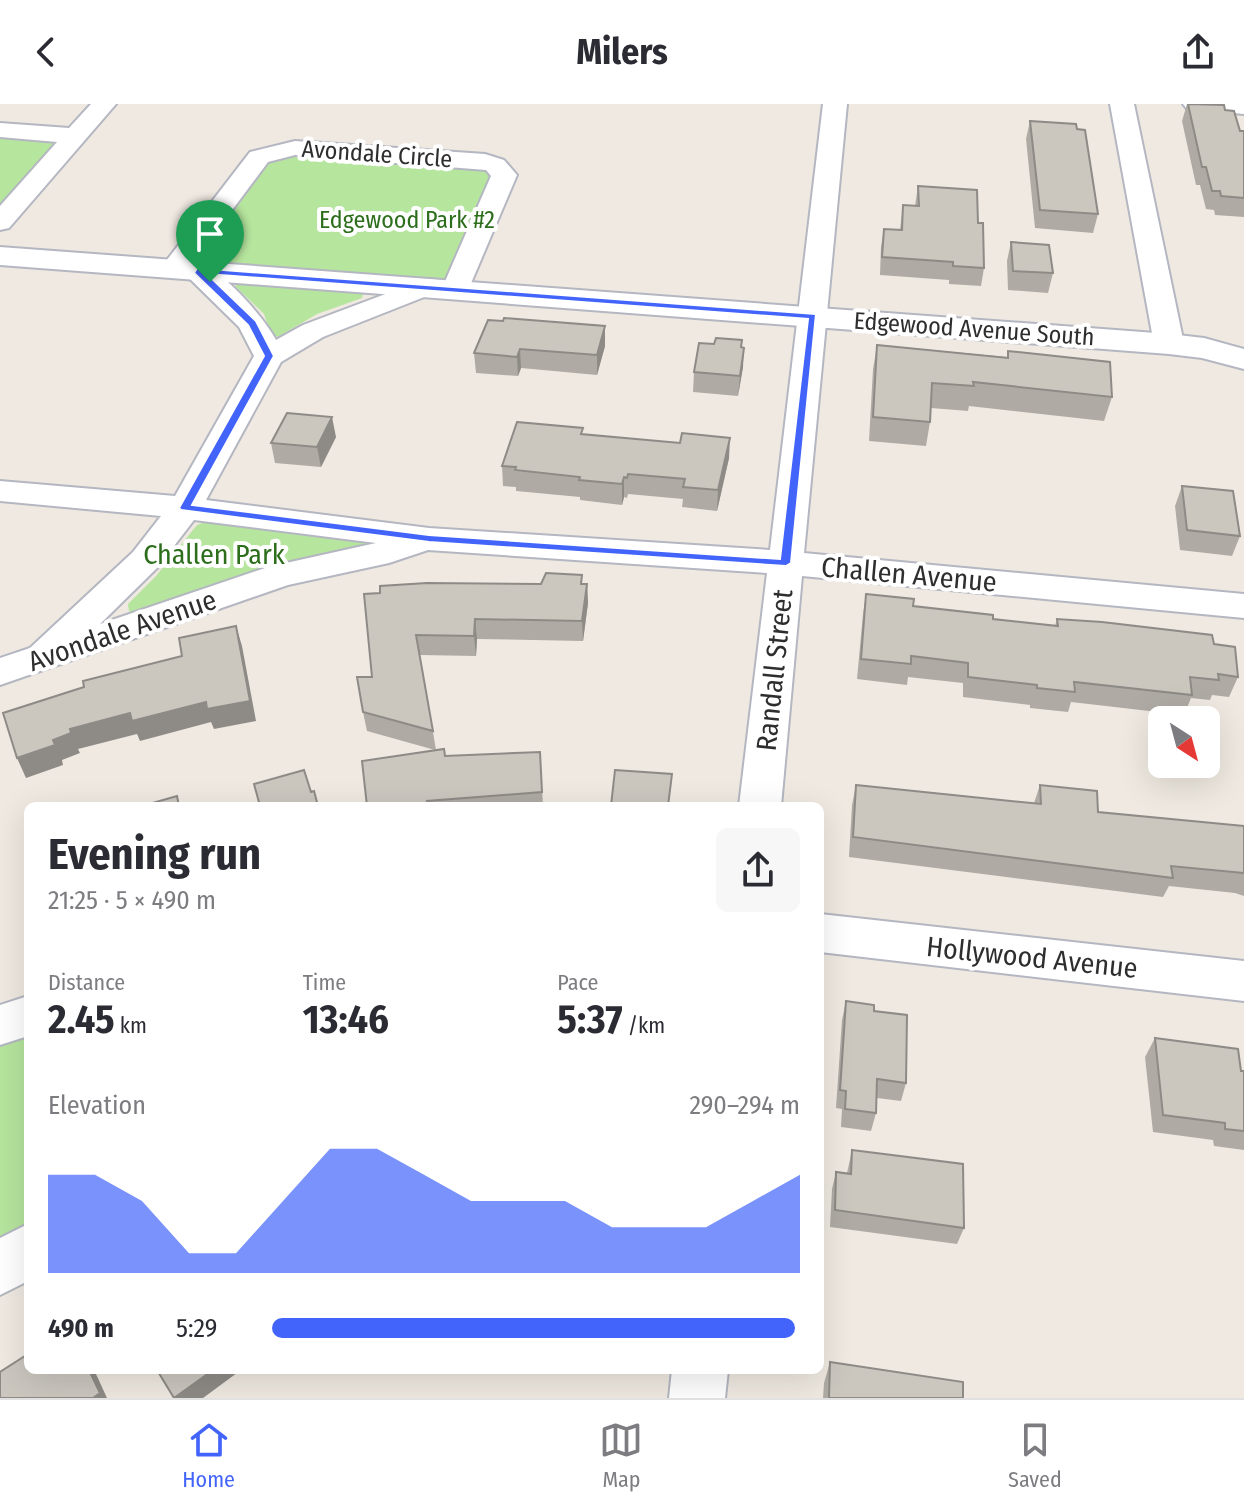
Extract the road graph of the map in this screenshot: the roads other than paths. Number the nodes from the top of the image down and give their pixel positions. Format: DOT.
graph roads {
  1 [pos="104,104"];
  2 [pos="835,104"];
  3 [pos="1122,104"];
  4 [pos="1195,104"];
  5 [pos="1244,107"];
  6 [pos="0,130"];
  7 [pos="75,136"];
  8 [pos="0,222"];
  9 [pos="0,256"];
  10 [pos="186,270"];
  11 [pos="443,288"];
  12 [pos="813,316"];
  13 [pos="1244,339"];
  14 [pos="1169,344"];
  15 [pos="1204,348"];
  16 [pos="269,356"];
  17 [pos="1244,359"];
  18 [pos="0,491"];
  19 [pos="185,508"];
  20 [pos="429,539"];
  21 [pos="786,563"];
  22 [pos="1244,606"];
  23 [pos="44,656"];
  24 [pos="0,672"];
  25 [pos="760,802"];
  26 [pos="824,933"];
  27 [pos="1244,981"];
  28 [pos="24,1017"];
  29 [pos="0,1025"];
  30 [pos="24,1253"];
  31 [pos="0,1269"];
  32 [pos="700,1374"];
  33 [pos="697,1398"];
  1 -- 7 [label="street"];
  2 -- 12 [label="street, Randall Street"];
  3 -- 14 [label="street"];
  4 -- 5 [label="street"];
  6 -- 7 [label="street"];
  7 -- 8 [label="street"];
  9 -- 10 [label="main road"];
  10 -- 11 [label="main road"];
  10 -- 11 [label="street, Avondale Circle"];
  10 -- 16 [label="street"];
  11 -- 12 [label="main road, Edgewood Avenue South"];
  11 -- 16 [label="street"];
  12 -- 14 [label="main road, Edgewood Avenue South"];
  12 -- 21 [label="street, Randall Street"];
  13 -- 15 [label="main road, Edgewood Avenue South"];
  14 -- 15 [label="main road, Edgewood Avenue South"];
  15 -- 17 [label="main road, Edgewood Avenue South"];
  16 -- 19 [label="street"];
  18 -- 19 [label="street, Challen Avenue"];
  19 -- 20 [label="street, Challen Avenue"];
  19 -- 23 [label="street"];
  20 -- 21 [label="street, Challen Avenue"];
  20 -- 23 [label="street, Avondale Avenue"];
  21 -- 22 [label="street, Challen Avenue"];
  21 -- 25 [label="street, Randall Street"];
  23 -- 24 [label="street, Avondale Avenue"];
  26 -- 27 [label="street, Hollywood Avenue"];
  28 -- 29 [label="street"];
  30 -- 31 [label="street"];
  32 -- 33 [label="street"];
}
